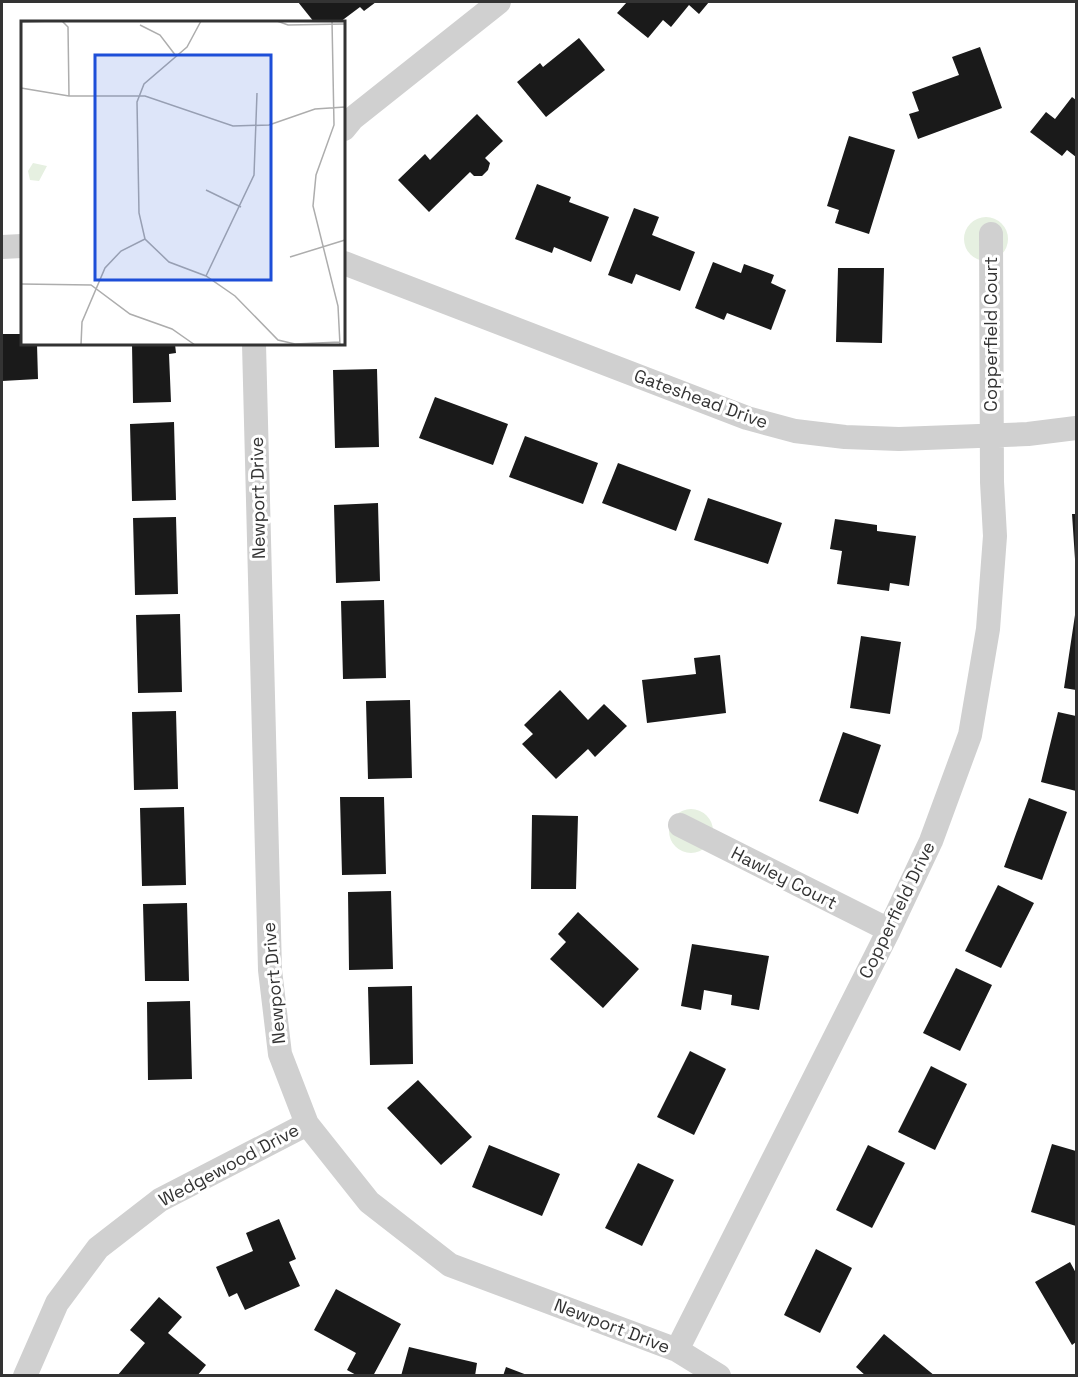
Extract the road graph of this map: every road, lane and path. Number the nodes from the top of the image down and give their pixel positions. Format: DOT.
graph roads {
  1 [pos="494,3"];
  2 [pos="345,128"];
  3 [pos="991,234"];
  4 [pos="21,246"];
  5 [pos="2,247"];
  6 [pos="345,263"];
  7 [pos="254,345"];
  8 [pos="1077,428"];
  9 [pos="992,435"];
  10 [pos="680,825"];
  11 [pos="889,930"];
  12 [pos="307,1125"];
  13 [pos="677,1350"];
  14 [pos="25,1376"];
  15 [pos="719,1376"];
  1 -- 2 [label="street"];
  3 -- 9 [label="street, Copperfield Court"];
  4 -- 5 [label="street"];
  6 -- 9 [label="street, Gateshead Drive"];
  7 -- 12 [label="street, Newport Drive"];
  8 -- 9 [label="street, Gateshead Drive"];
  9 -- 11 [label="street, Copperfield Drive"];
  10 -- 11 [label="street, Hawley Court"];
  11 -- 13 [label="street, Copperfield Drive"];
  12 -- 13 [label="street, Newport Drive"];
  12 -- 14 [label="street, Wedgewood Drive"];
  13 -- 15 [label="street, Newport Drive"];
}
